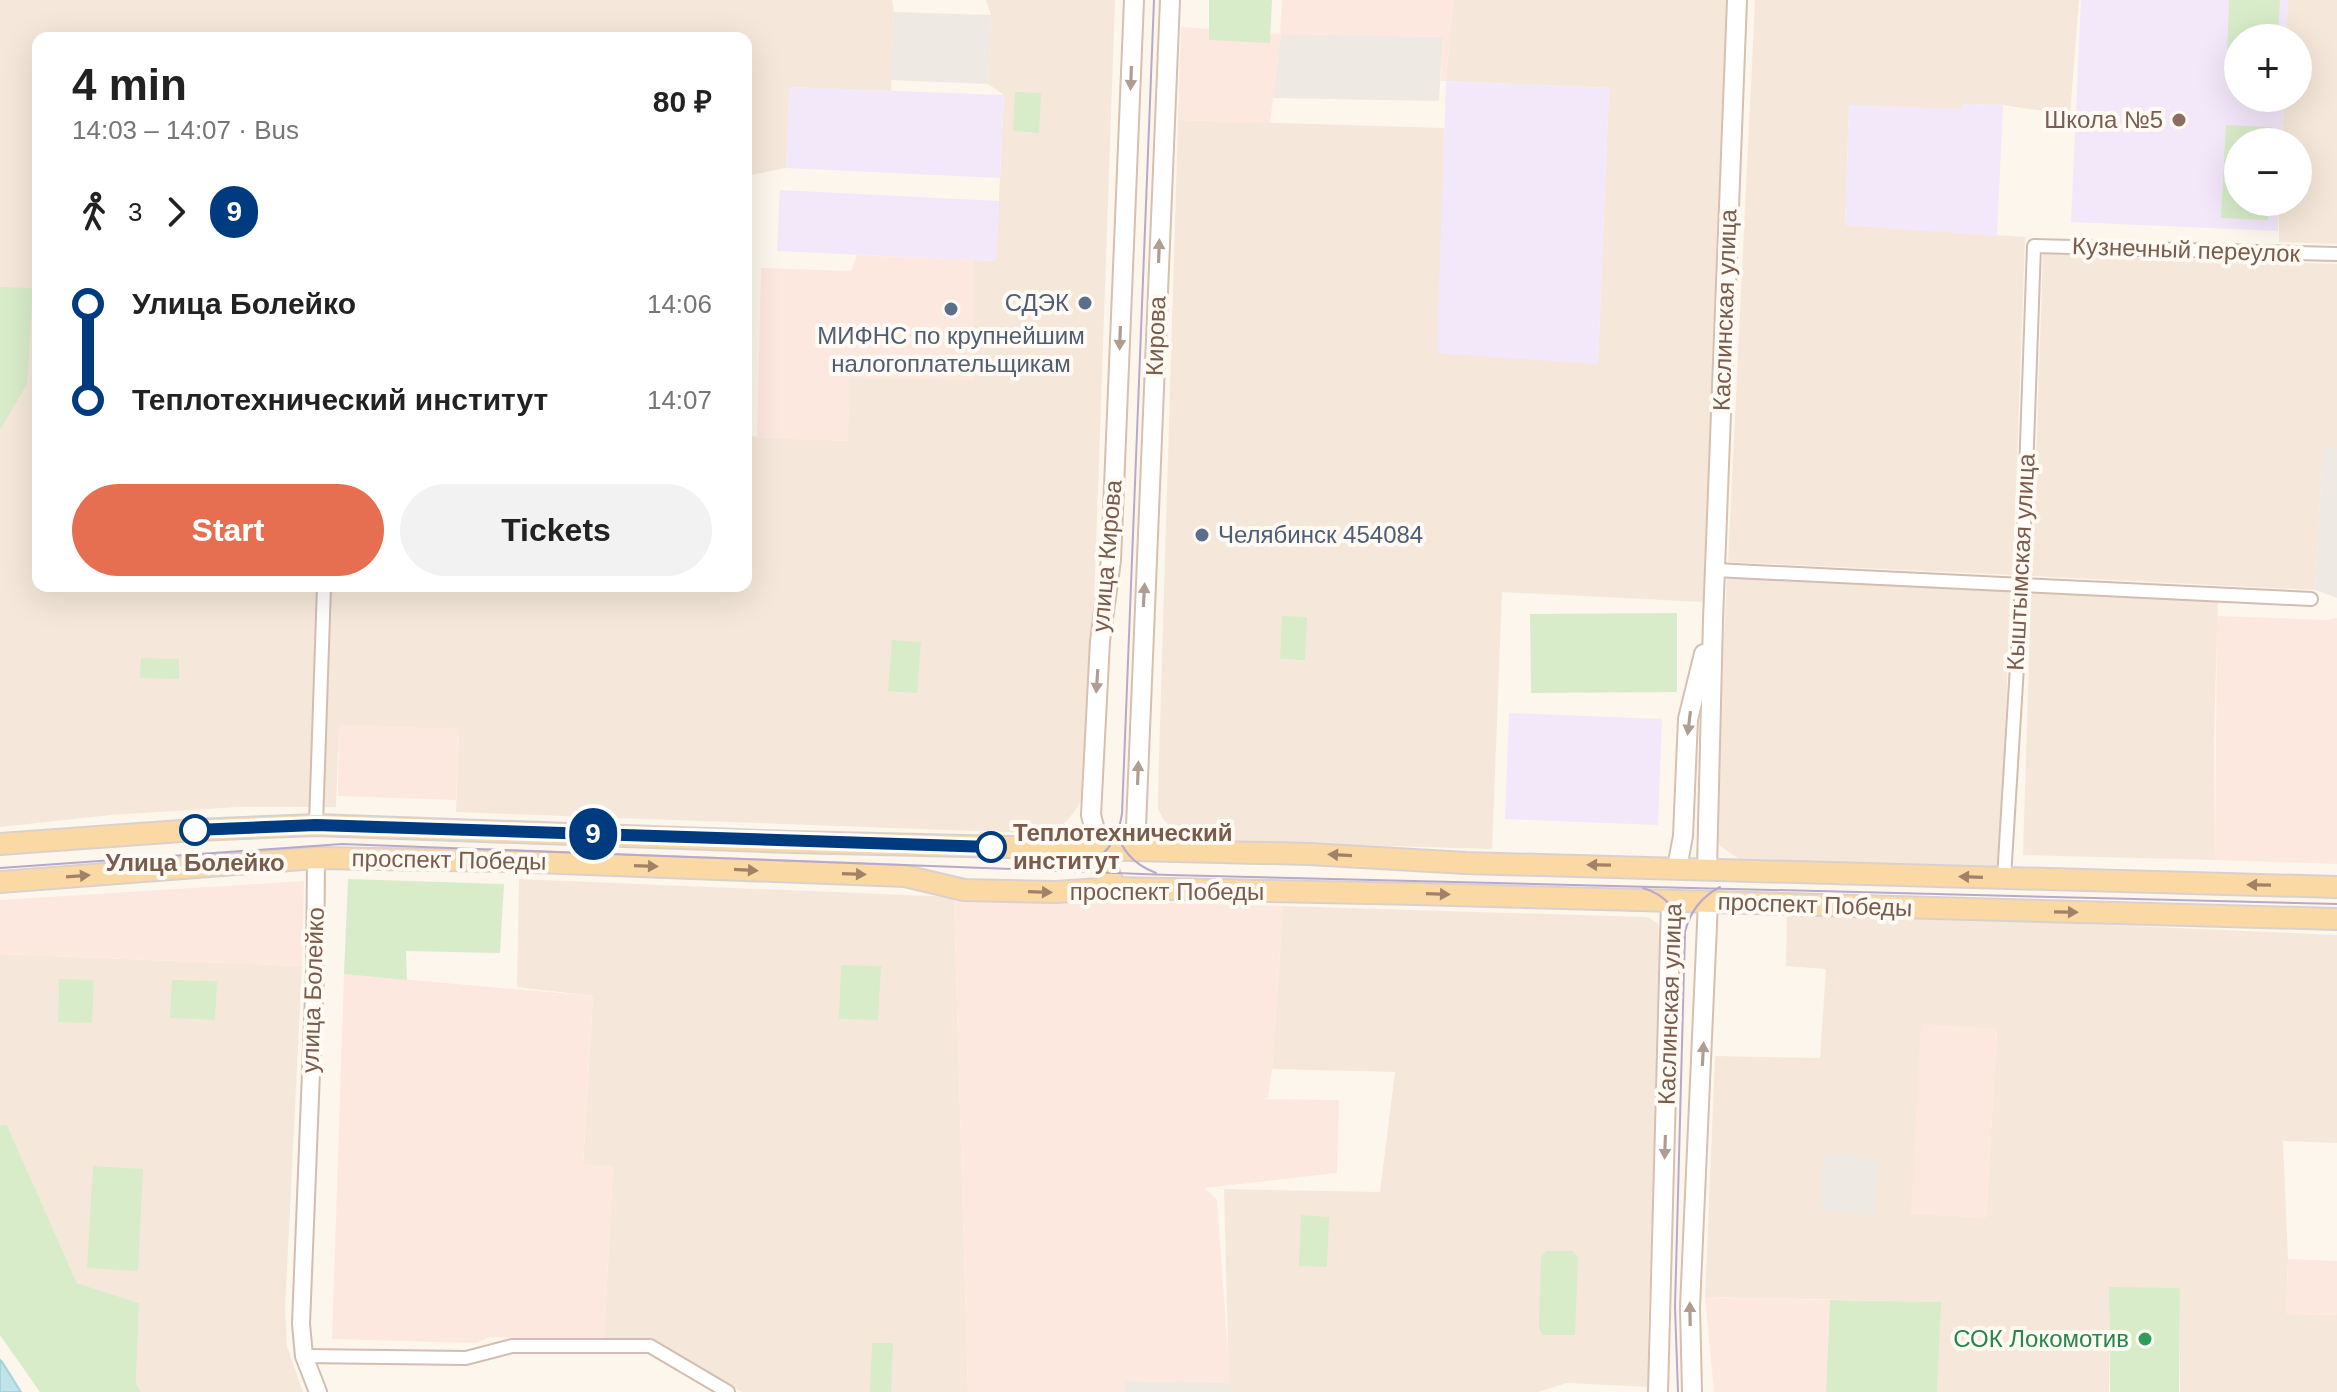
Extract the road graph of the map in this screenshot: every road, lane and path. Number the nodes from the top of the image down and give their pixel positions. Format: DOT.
graph roads {
  1 [pos="1134,0"];
  2 [pos="1170,0"];
  3 [pos="1737,0"];
  4 [pos="2034,246"];
  5 [pos="2337,254"];
  6 [pos="1715,570"];
  7 [pos="2022,585"];
  8 [pos="324,592"];
  9 [pos="2311,599"];
  10 [pos="1713,620"];
  11 [pos="316,825"];
  12 [pos="0,844"];
  13 [pos="1100,850"];
  14 [pos="1135,851"];
  15 [pos="316,858"];
  16 [pos="1677,868"];
  17 [pos="1707,869"];
  18 [pos="2004,878"];
  19 [pos="0,882"];
  20 [pos="2337,887"];
  21 [pos="1115,888"];
  22 [pos="1671,902"];
  23 [pos="1708,902"];
  24 [pos="2337,919"];
  25 [pos="304,1356"];
  26 [pos="318,1392"];
  27 [pos="728,1392"];
  28 [pos="1658,1392"];
  29 [pos="1692,1392"];
  1 -- 13 [label="main road, улица Кирова, one-way"];
  14 -- 2 [label="main road, Кирова, one-way"];
  3 -- 6 [label="main road, Каслинская улица"];
  4 -- 5 [label="street, Кузнечный переулок"];
  4 -- 7 [label="street, Кыштымская улица"];
  6 -- 7 [label="street"];
  6 -- 10 [label="main road, Каслинская улица"];
  7 -- 9 [label="street"];
  7 -- 18 [label="street, Кыштымская улица"];
  8 -- 11 [label="street, улица Болейко"];
  10 -- 16 [label="main road, Каслинская улица, one-way"];
  10 -- 17 [label="main road, Каслинская улица"];
  11 -- 12 [label="main road, проспект Победы"];
  11 -- 13 [label="main road, проспект Победы"];
  11 -- 15 [label="main road, улица Болейко"];
  13 -- 14 [label="main road, проспект Победы"];
  13 -- 21 [label="main road, улица Кирова"];
  16 -- 14 [label="main road, проспект Победы, one-way"];
  14 -- 21 [label="main road"];
  19 -- 15 [label="main road, проспект Победы, one-way"];
  15 -- 21 [label="main road, проспект Победы, one-way"];
  15 -- 25 [label="street, улица Болейко"];
  16 -- 17 [label="main road, проспект Победы"];
  16 -- 22 [label="main road, Каслинская улица"];
  18 -- 17 [label="main road, проспект Победы, one-way"];
  17 -- 23 [label="main road, Каслинская улица"];
  20 -- 18 [label="main road, проспект Победы, one-way"];
  21 -- 22 [label="main road, проспект Победы, one-way"];
  22 -- 23 [label="main road, проспект Победы"];
  22 -- 28 [label="main road, Каслинская улица, one-way"];
  23 -- 24 [label="main road, проспект Победы, one-way"];
  29 -- 23 [label="main road, Каслинская улица, one-way"];
  25 -- 26 [label="street, улица Болейко"];
  25 -- 27 [label="street"];
}
